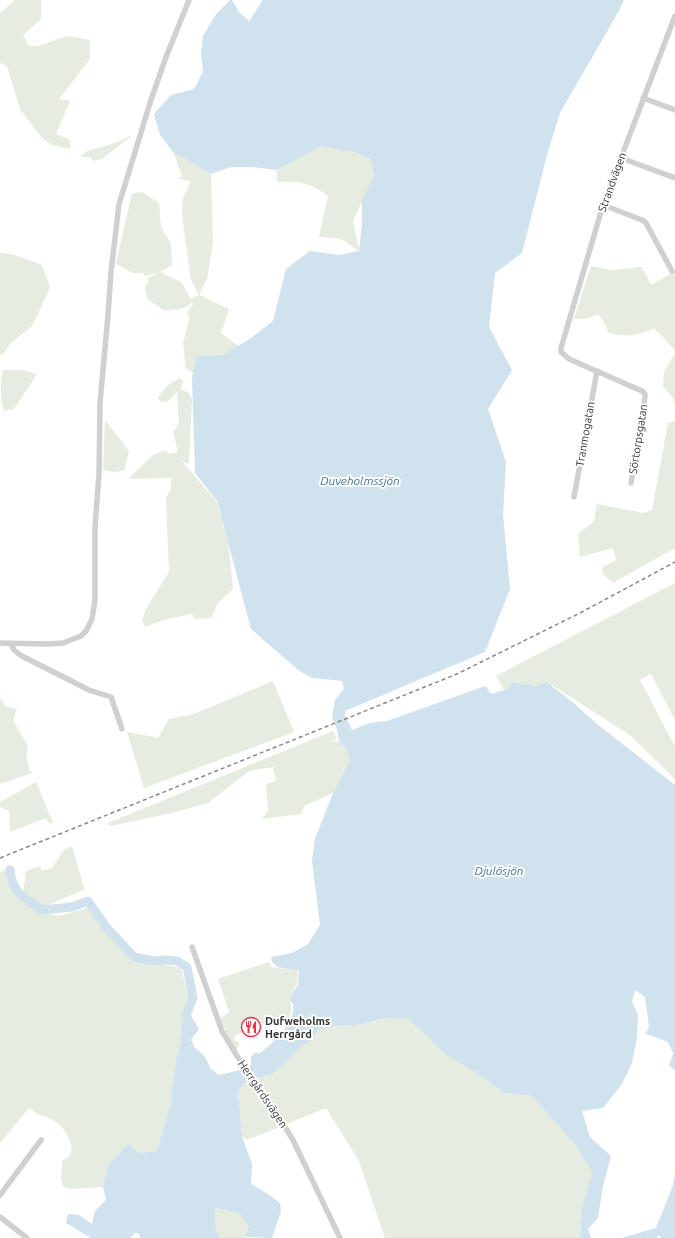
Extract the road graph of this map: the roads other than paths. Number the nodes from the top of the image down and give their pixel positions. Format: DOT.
graph roads {
  1 [pos="189,0"];
  2 [pos="675,16"];
  3 [pos="643,98"];
  4 [pos="675,110"];
  5 [pos="621,158"];
  6 [pos="675,178"];
  7 [pos="603,205"];
  8 [pos="672,271"];
  9 [pos="561,352"];
  10 [pos="597,371"];
  11 [pos="631,483"];
  12 [pos="574,496"];
  13 [pos="0,643"];
  14 [pos="11,644"];
  15 [pos="122,729"];
  16 [pos="192,947"];
  17 [pos="41,1140"];
  18 [pos="0,1196"];
  19 [pos="0,1217"];
  20 [pos="27,1238"];
  21 [pos="340,1238"];
  1 -- 14 [label="street"];
  2 -- 3 [label="street, Strandvägen"];
  3 -- 4 [label="street"];
  3 -- 5 [label="street, Strandvägen"];
  5 -- 6 [label="street"];
  5 -- 7 [label="street, Strandvägen"];
  7 -- 8 [label="street"];
  7 -- 9 [label="street, Strandvägen"];
  9 -- 10 [label="street, Sörtorpsgatan"];
  10 -- 11 [label="street, Sörtorpsgatan"];
  10 -- 12 [label="street, Tranmogatan"];
  13 -- 14 [label="street"];
  14 -- 15 [label="street"];
  16 -- 21 [label="street, Herrgårdsvägen"];
  17 -- 18 [label="street"];
  19 -- 20 [label="street"];
}
